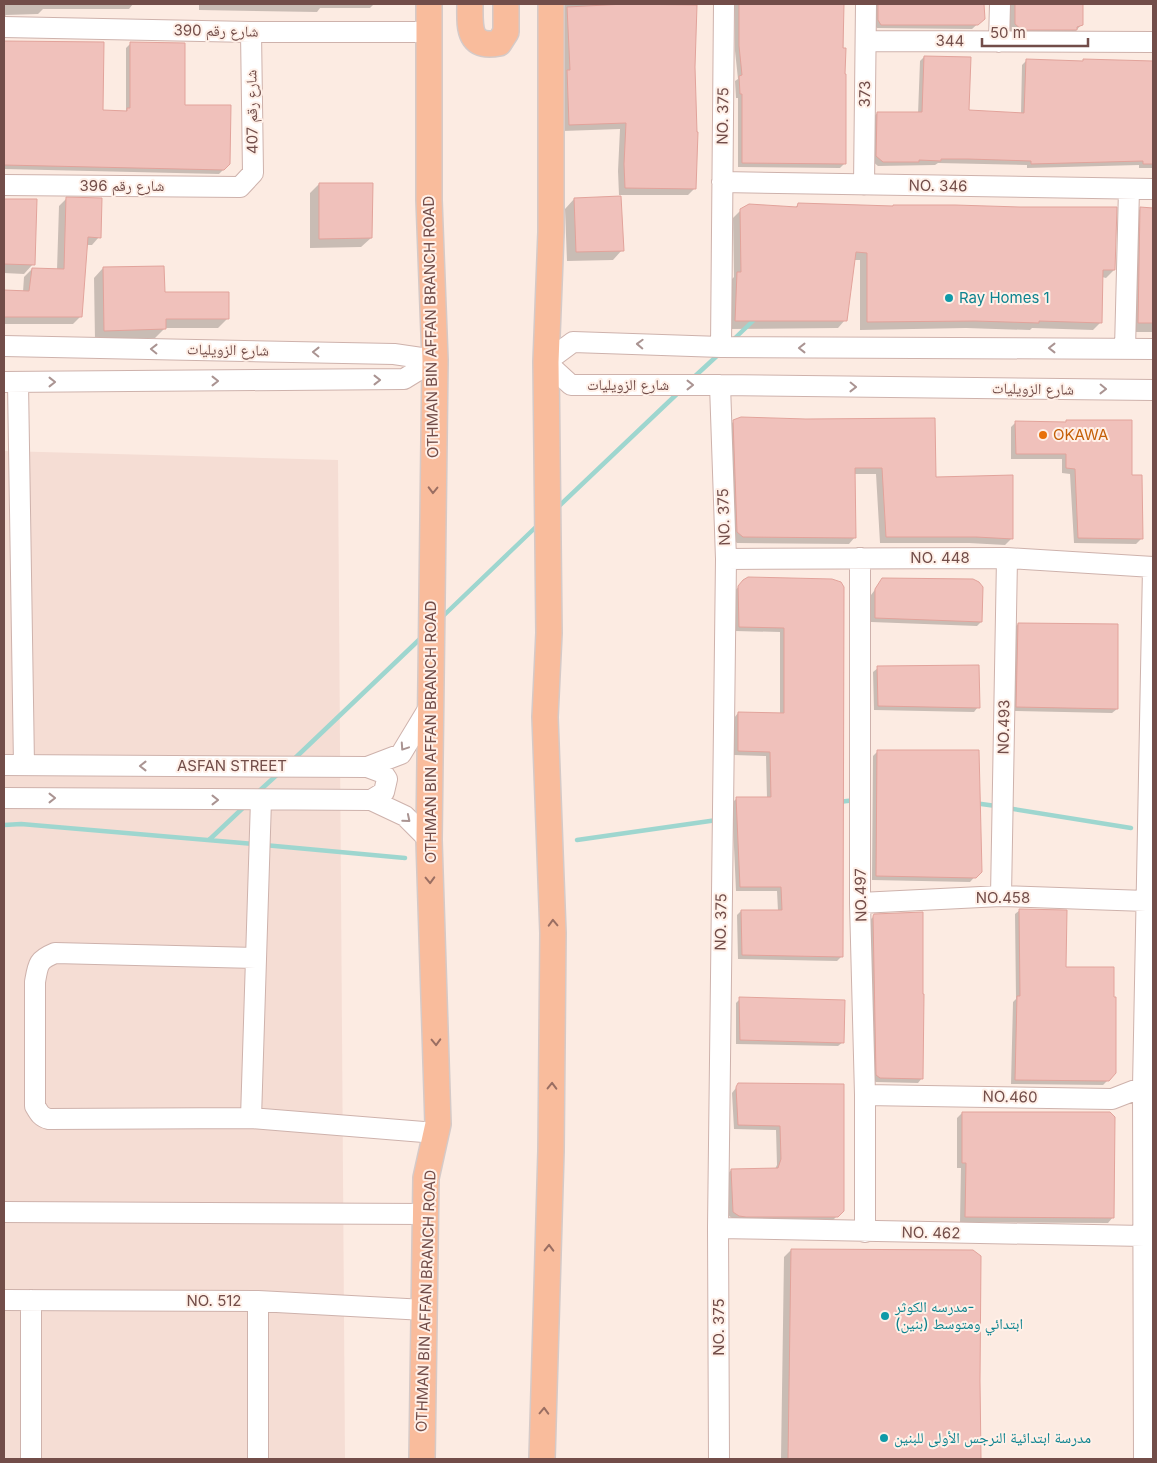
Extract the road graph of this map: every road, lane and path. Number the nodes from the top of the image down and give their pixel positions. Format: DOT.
graph roads {
  1 [pos="429,4"];
  2 [pos="446,4"];
  3 [pos="470,4"];
  4 [pos="506,4"];
  5 [pos="534,4"];
  6 [pos="550,4"];
  7 [pos="724,4"];
  8 [pos="866,4"];
  9 [pos="1000,4"];
  10 [pos="4,27"];
  11 [pos="251,32"];
  12 [pos="428,32"];
  13 [pos="866,41"];
  14 [pos="999,42"];
  15 [pos="1153,42"];
  16 [pos="722,182"];
  17 [pos="4,185"];
  18 [pos="864,185"];
  19 [pos="240,187"];
  20 [pos="1129,189"];
  21 [pos="1153,189"];
  22 [pos="428,200"];
  23 [pos="551,232"];
  24 [pos="4,346"];
  25 [pos="721,347"];
  26 [pos="1125,349"];
  27 [pos="1153,349"];
  28 [pos="435,360"];
  29 [pos="546,362"];
  30 [pos="11,382"];
  31 [pos="720,385"];
  32 [pos="1153,390"];
  33 [pos="860,558"];
  34 [pos="1007,558"];
  35 [pos="726,559"];
  36 [pos="1153,567"];
  37 [pos="12,570"];
  38 [pos="430,706"];
  39 [pos="4,765"];
  40 [pos="24,766"];
  41 [pos="367,767"];
  42 [pos="4,798"];
  43 [pos="261,800"];
  44 [pos="371,800"];
  45 [pos="429,840"];
  46 [pos="1000,896"];
  47 [pos="1146,901"];
  48 [pos="860,903"];
  49 [pos="256,958"];
  50 [pos="1148,1088"];
  51 [pos="865,1095"];
  52 [pos="251,1118"];
  53 [pos="436,1133"];
  54 [pos="4,1212"];
  55 [pos="426,1214"];
  56 [pos="718,1228"];
  57 [pos="864,1232"];
  58 [pos="1144,1236"];
  59 [pos="4,1300"];
  60 [pos="31,1300"];
  61 [pos="258,1301"];
  62 [pos="425,1310"];
  63 [pos="31,1459"];
  64 [pos="258,1459"];
  65 [pos="422,1459"];
  66 [pos="542,1459"];
  67 [pos="719,1459"];
  68 [pos="1144,1459"];
  1 -- 12 [label="main road, OTHMAN BIN AFFAN BRANCH ROAD"];
  2 -- 22 [label="main road"];
  3 -- 4 [label="main road"];
  5 -- 23 [label="main road"];
  6 -- 23 [label="main road"];
  7 -- 16 [label="street, NO. 375"];
  8 -- 13 [label="street, 373"];
  9 -- 14 [label="street"];
  10 -- 11 [label="street, شارع رقم 390"];
  11 -- 12 [label="street, شارع رقم 390"];
  11 -- 19 [label="street, شارع رقم 407"];
  12 -- 22 [label="main road, OTHMAN BIN AFFAN BRANCH ROAD"];
  13 -- 14 [label="street, 344"];
  13 -- 18 [label="street, 373"];
  14 -- 15 [label="street, 344"];
  16 -- 18 [label="street, NO. 346"];
  16 -- 25 [label="street, NO. 375"];
  17 -- 19 [label="street, شارع رقم 396"];
  18 -- 20 [label="street, NO. 346"];
  20 -- 21 [label="street, NO. 346"];
  20 -- 26 [label="street"];
  22 -- 28 [label="main road, OTHMAN BIN AFFAN BRANCH ROAD"];
  23 -- 29 [label="main road"];
  28 -- 24 [label="street, شارع الزويليات, one-way"];
  26 -- 25 [label="street, one-way"];
  25 -- 29 [label="street, one-way"];
  26 -- 27 [label="street"];
  30 -- 28 [label="street, شارع الزويليات, one-way"];
  28 -- 38 [label="main road, OTHMAN BIN AFFAN BRANCH ROAD, one-way"];
  29 -- 31 [label="street, شارع الزويليات, one-way"];
  66 -- 29 [label="main road, one-way"];
  30 -- 37 [label="street"];
  31 -- 32 [label="street, شارع الزويليات, one-way"];
  31 -- 35 [label="street, NO. 375"];
  33 -- 34 [label="street, NO. 448"];
  33 -- 35 [label="street, NO. 448"];
  33 -- 48 [label="street, NO.497"];
  34 -- 36 [label="street, NO. 448"];
  34 -- 46 [label="street, NO.493"];
  35 -- 56 [label="street, NO. 375"];
  36 -- 47 [label="street"];
  37 -- 40 [label="street"];
  38 -- 41 [label="street, ASFAN STREET, one-way"];
  38 -- 45 [label="main road, OTHMAN BIN AFFAN BRANCH ROAD"];
  39 -- 40 [label="street, ASFAN STREET"];
  41 -- 40 [label="street, ASFAN STREET, one-way"];
  41 -- 44 [label="street"];
  42 -- 43 [label="street, one-way"];
  43 -- 44 [label="street"];
  43 -- 49 [label="street"];
  44 -- 45 [label="street, one-way"];
  45 -- 53 [label="main road, OTHMAN BIN AFFAN BRANCH ROAD, one-way"];
  46 -- 47 [label="street, NO.458"];
  46 -- 48 [label="street, NO.458"];
  47 -- 50 [label="street"];
  48 -- 51 [label="street, NO.497"];
  49 -- 52 [label="street"];
  49 -- 52 [label="street"];
  50 -- 51 [label="street, NO.460"];
  50 -- 58 [label="street"];
  51 -- 57 [label="street, NO.497"];
  52 -- 53 [label="street"];
  53 -- 55 [label="main road, OTHMAN BIN AFFAN BRANCH ROAD"];
  54 -- 55 [label="street"];
  55 -- 62 [label="main road, OTHMAN BIN AFFAN BRANCH ROAD"];
  56 -- 57 [label="street, NO. 462"];
  56 -- 67 [label="street, NO. 375"];
  57 -- 58 [label="street, NO. 462"];
  58 -- 68 [label="street"];
  59 -- 60 [label="street, NO. 512"];
  60 -- 61 [label="street, NO. 512"];
  60 -- 63 [label="street"];
  61 -- 62 [label="street, NO. 512"];
  61 -- 64 [label="street"];
  62 -- 65 [label="main road, OTHMAN BIN AFFAN BRANCH ROAD"];
}
